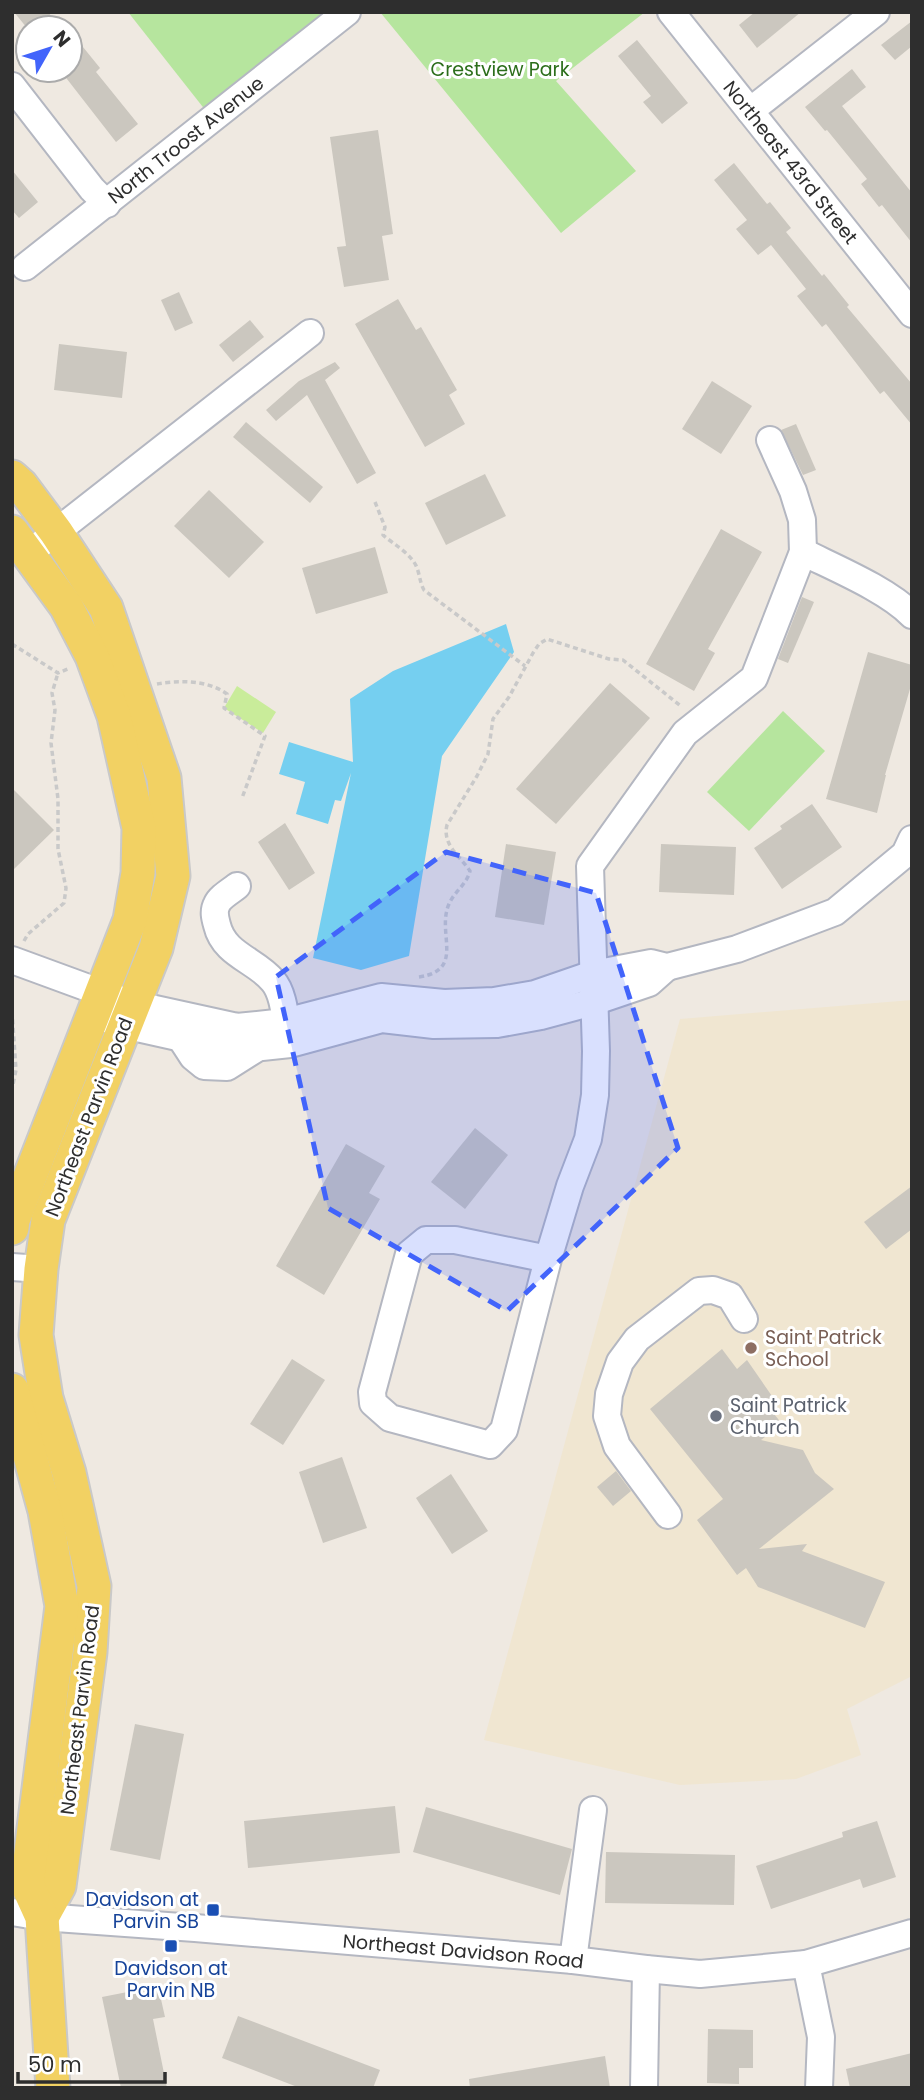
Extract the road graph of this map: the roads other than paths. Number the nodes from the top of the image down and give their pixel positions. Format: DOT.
graph roads {
  1 [pos="347,12"];
  2 [pos="671,12"];
  3 [pos="876,12"];
  4 [pos="12,86"];
  5 [pos="750,111"];
  6 [pos="107,204"];
  7 [pos="25,267"];
  8 [pos="912,314"];
  9 [pos="310,333"];
  10 [pos="770,440"];
  11 [pos="12,477"];
  12 [pos="56,532"];
  13 [pos="20,543"];
  14 [pos="803,552"];
  15 [pos="912,615"];
  16 [pos="912,839"];
  17 [pos="237,886"];
  18 [pos="14,960"];
  19 [pos="667,967"];
  20 [pos="593,974"];
  21 [pos="593,1002"];
  22 [pos="113,1009"];
  23 [pos="189,1032"];
  24 [pos="288,1033"];
  25 [pos="12,1228"];
  26 [pos="548,1259"];
  27 [pos="27,1268"];
  28 [pos="744,1319"];
  29 [pos="21,1399"];
  30 [pos="668,1515"];
  31 [pos="593,1810"];
  32 [pos="27,1914"];
  33 [pos="912,1933"];
  34 [pos="573,1960"];
  35 [pos="806,1964"];
  36 [pos="646,1969"];
  37 [pos="53,2088"];
  38 [pos="644,2088"];
  39 [pos="819,2088"];
  1 -- 6 [label="street, North Troost Avenue"];
  2 -- 5 [label="street, Northeast 43rd Street"];
  3 -- 5 [label="street"];
  4 -- 6 [label="street"];
  5 -- 8 [label="street, Northeast 43rd Street"];
  6 -- 7 [label="street, North Troost Avenue"];
  9 -- 12 [label="street"];
  10 -- 14 [label="street"];
  11 -- 12 [label="main road, Northeast Parvin Road"];
  12 -- 13 [label="street"];
  12 -- 22 [label="main road, Northeast Parvin Road"];
  13 -- 22 [label="main road, Northeast Parvin Road"];
  14 -- 15 [label="street"];
  14 -- 20 [label="street"];
  16 -- 19 [label="street"];
  17 -- 24 [label="street"];
  18 -- 22 [label="street"];
  19 -- 20 [label="street"];
  19 -- 21 [label="street"];
  20 -- 21 [label="street"];
  20 -- 24 [label="street"];
  21 -- 24 [label="street"];
  21 -- 26 [label="street"];
  22 -- 23 [label="street"];
  22 -- 25 [label="main road, Northeast Parvin Road"];
  22 -- 27 [label="main road, Northeast Parvin Road"];
  23 -- 24 [label="street"];
  23 -- 24 [label="street"];
  26 -- 26 [label="street"];
  27 -- 29 [label="main road, Northeast Parvin Road"];
  28 -- 30 [label="street"];
  29 -- 32 [label="main road, Northeast Parvin Road"];
  31 -- 34 [label="street"];
  32 -- 34 [label="street, Northeast Davidson Road"];
  32 -- 37 [label="main road"];
  33 -- 35 [label="street, Northeast Davidson Road"];
  34 -- 36 [label="street, Northeast Davidson Road"];
  35 -- 36 [label="street, Northeast Davidson Road"];
  35 -- 39 [label="street"];
  36 -- 38 [label="street"];
}
